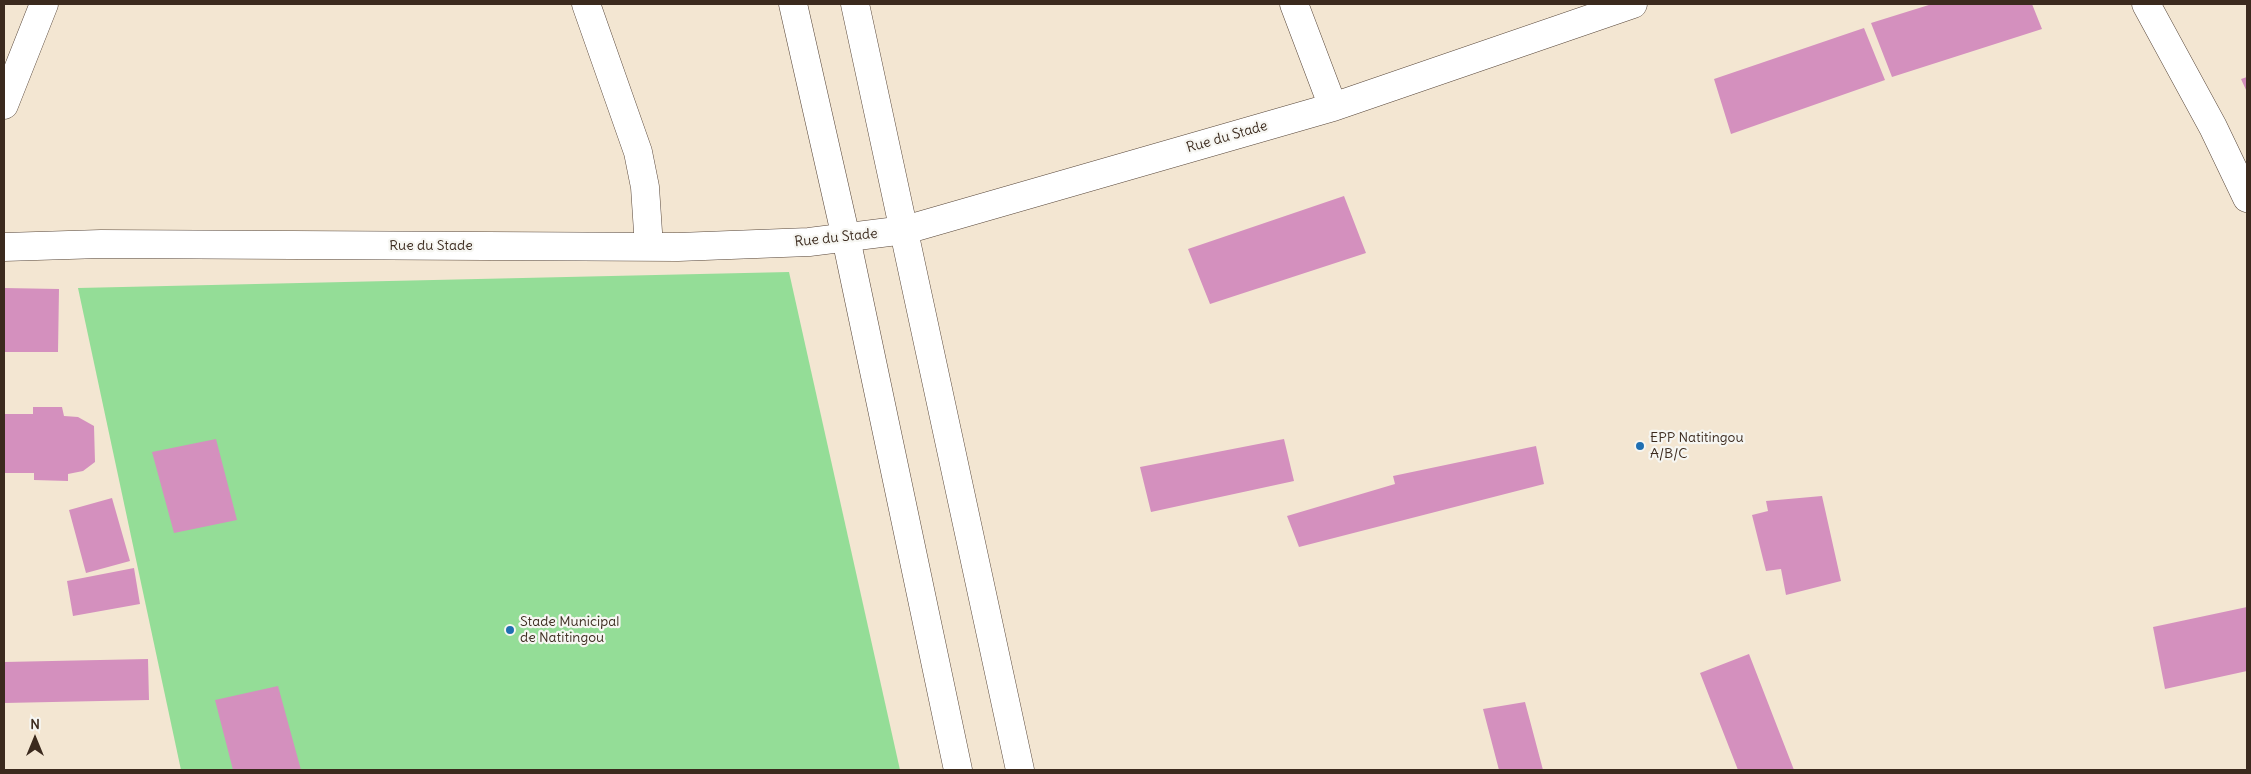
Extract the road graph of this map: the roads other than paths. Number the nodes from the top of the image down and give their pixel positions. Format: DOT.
graph roads {
  1 [pos="44,4"];
  2 [pos="586,4"];
  3 [pos="793,4"];
  4 [pos="855,4"];
  5 [pos="1294,4"];
  6 [pos="1633,4"];
  7 [pos="2146,4"];
  8 [pos="4,105"];
  9 [pos="1332,107"];
  10 [pos="2247,198"];
  11 [pos="905,230"];
  12 [pos="846,238"];
  13 [pos="4,247"];
  14 [pos="649,247"];
  15 [pos="958,770"];
  16 [pos="1020,770"];
  1 -- 8 [label="main road"];
  2 -- 14 [label="main road"];
  3 -- 12 [label="main road"];
  4 -- 11 [label="main road"];
  5 -- 9 [label="main road"];
  6 -- 9 [label="main road, Rue du Stade"];
  7 -- 10 [label="main road"];
  9 -- 11 [label="main road, Rue du Stade"];
  11 -- 12 [label="main road, Rue du Stade"];
  11 -- 16 [label="main road"];
  12 -- 14 [label="main road, Rue du Stade"];
  12 -- 15 [label="main road"];
  13 -- 14 [label="main road, Rue du Stade"];
}
